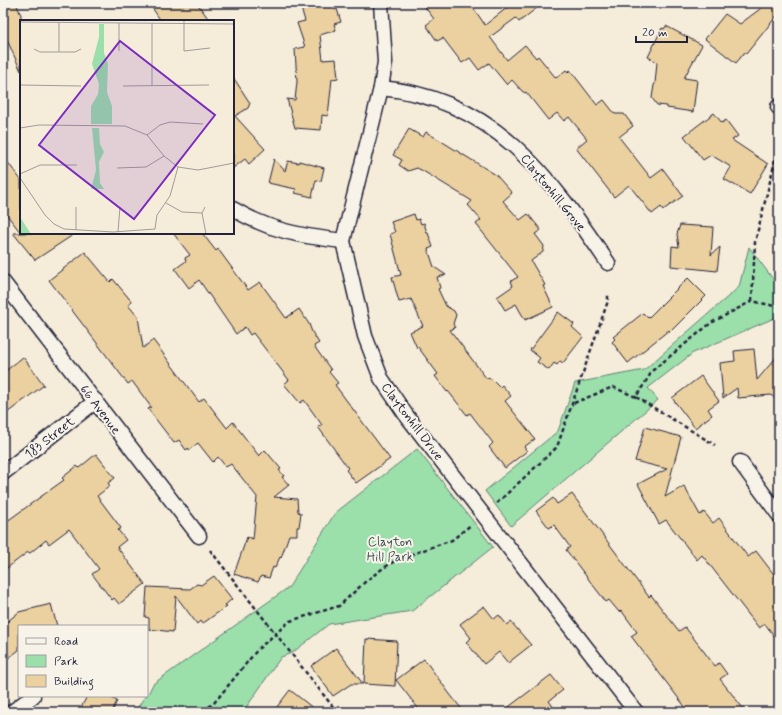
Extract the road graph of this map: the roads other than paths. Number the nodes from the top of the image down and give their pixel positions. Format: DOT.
graph roads {
  1 [pos="381,3"];
  2 [pos="382,88"];
  3 [pos="234,210"];
  4 [pos="343,241"];
  5 [pos="608,264"];
  6 [pos="3,282"];
  7 [pos="96,401"];
  8 [pos="740,462"];
  9 [pos="3,473"];
  10 [pos="779,515"];
  11 [pos="199,536"];
  12 [pos="31,697"];
  13 [pos="12,712"];
  14 [pos="636,712"];
  1 -- 2 [label="street, Claytonhill Drive"];
  2 -- 4 [label="street, Claytonhill Drive"];
  2 -- 5 [label="street, Claytonhill Grove"];
  3 -- 4 [label="street"];
  4 -- 14 [label="street, Claytonhill Drive"];
  6 -- 7 [label="street, 66 Avenue"];
  7 -- 9 [label="street, 183 Street"];
  7 -- 11 [label="street, 66 Avenue"];
  8 -- 10 [label="street"];
  12 -- 13 [label="street"];
}
